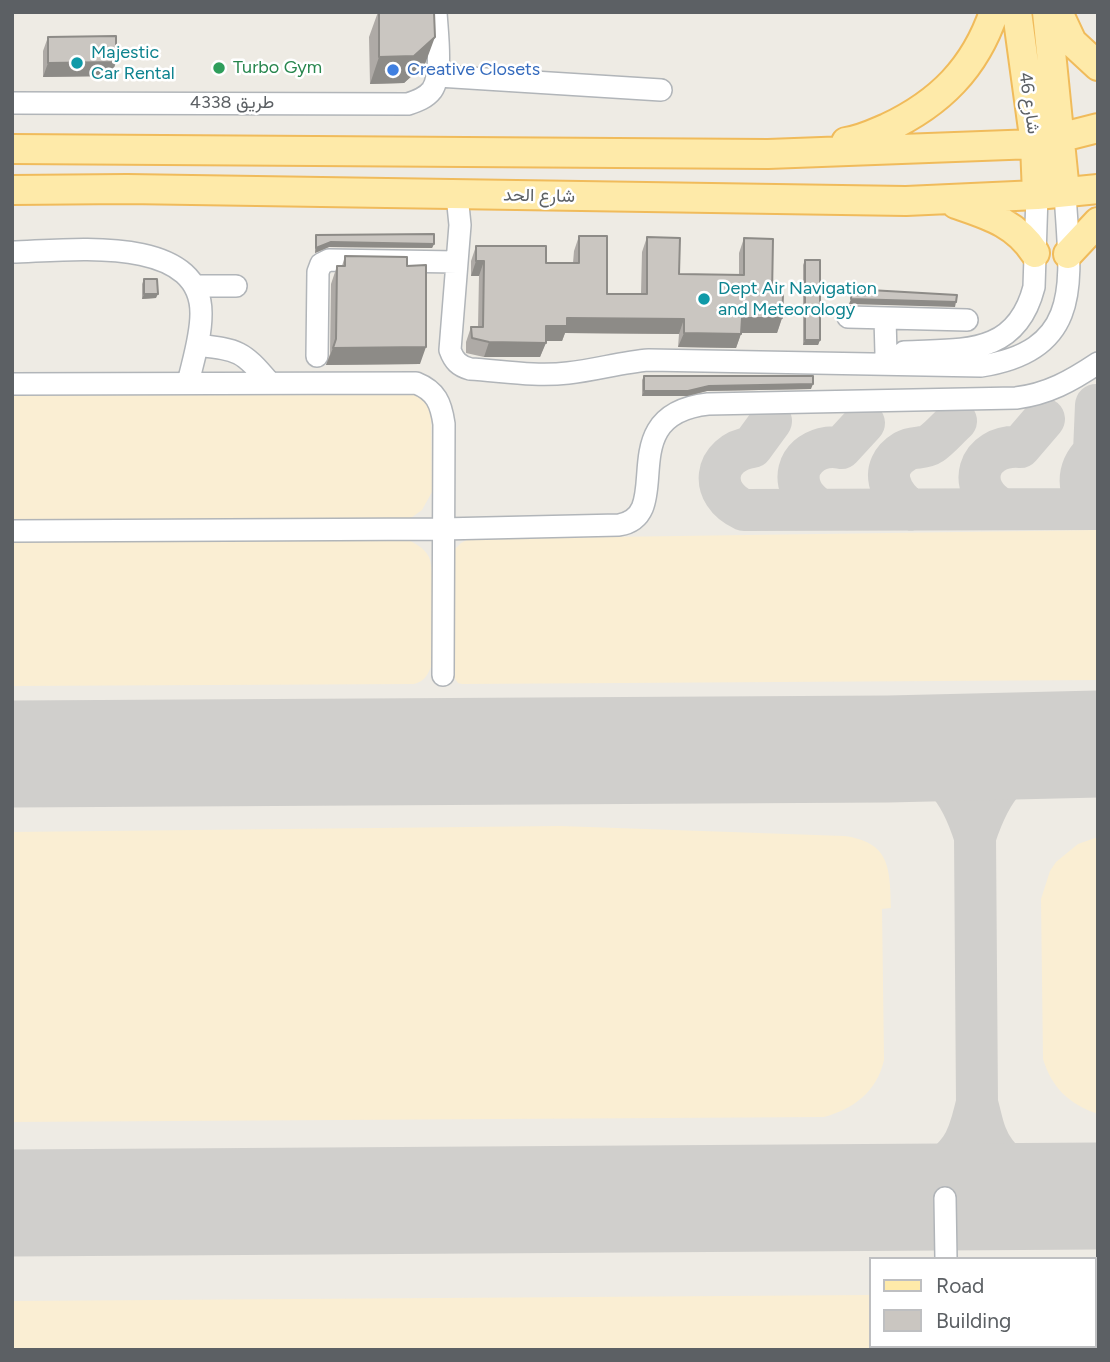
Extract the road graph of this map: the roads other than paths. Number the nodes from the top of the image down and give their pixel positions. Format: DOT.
graph roads {
  1 [pos="436,12"];
  2 [pos="994,12"];
  3 [pos="1017,12"];
  4 [pos="1047,12"];
  5 [pos="1058,12"];
  6 [pos="1098,66"];
  7 [pos="438,76"];
  8 [pos="661,90"];
  9 [pos="12,103"];
  10 [pos="1098,128"];
  11 [pos="1047,141"];
  12 [pos="12,149"];
  13 [pos="768,154"];
  14 [pos="1098,188"];
  15 [pos="12,190"];
  16 [pos="1065,192"];
  17 [pos="457,195"];
  18 [pos="1037,195"];
  19 [pos="943,200"];
  20 [pos="1098,222"];
  21 [pos="12,252"];
  22 [pos="1035,253"];
  23 [pos="1069,254"];
  24 [pos="457,262"];
  25 [pos="195,286"];
  26 [pos="236,286"];
  27 [pos="848,317"];
  28 [pos="885,318"];
  29 [pos="967,320"];
  30 [pos="197,345"];
  31 [pos="317,356"];
  32 [pos="897,357"];
  33 [pos="940,358"];
  34 [pos="1098,363"];
  35 [pos="269,382"];
  36 [pos="188,383"];
  37 [pos="12,384"];
  38 [pos="442,529"];
  39 [pos="12,531"];
  40 [pos="443,675"];
  41 [pos="946,1198"];
  42 [pos="946,1257"];
  1 -- 7 [label="street"];
  2 -- 13 [label="main road"];
  3 -- 11 [label="main road, شارع 46"];
  4 -- 11 [label="main road, شارع 46"];
  5 -- 6 [label="main road"];
  7 -- 8 [label="street"];
  7 -- 9 [label="street, طريق 4338"];
  10 -- 11 [label="main road"];
  11 -- 13 [label="main road"];
  11 -- 16 [label="main road, شارع 46"];
  11 -- 18 [label="main road, شارع 46"];
  12 -- 13 [label="main road"];
  14 -- 16 [label="main road, شارع الحد"];
  15 -- 17 [label="main road, شارع الحد"];
  16 -- 18 [label="main road, شارع الحد"];
  16 -- 23 [label="street"];
  17 -- 19 [label="main road, شارع الحد"];
  17 -- 24 [label="street"];
  18 -- 19 [label="main road, شارع الحد"];
  18 -- 22 [label="street"];
  19 -- 22 [label="main road"];
  20 -- 23 [label="main road"];
  21 -- 25 [label="street"];
  22 -- 33 [label="street"];
  23 -- 33 [label="street"];
  24 -- 31 [label="street"];
  24 -- 32 [label="street"];
  25 -- 26 [label="street"];
  25 -- 30 [label="street"];
  27 -- 28 [label="street"];
  28 -- 29 [label="street"];
  28 -- 32 [label="street"];
  30 -- 35 [label="street"];
  30 -- 36 [label="street"];
  32 -- 33 [label="street"];
  34 -- 38 [label="street"];
  35 -- 36 [label="street"];
  35 -- 38 [label="street"];
  36 -- 37 [label="street"];
  38 -- 39 [label="street"];
  38 -- 40 [label="street"];
  41 -- 42 [label="street"];
}
